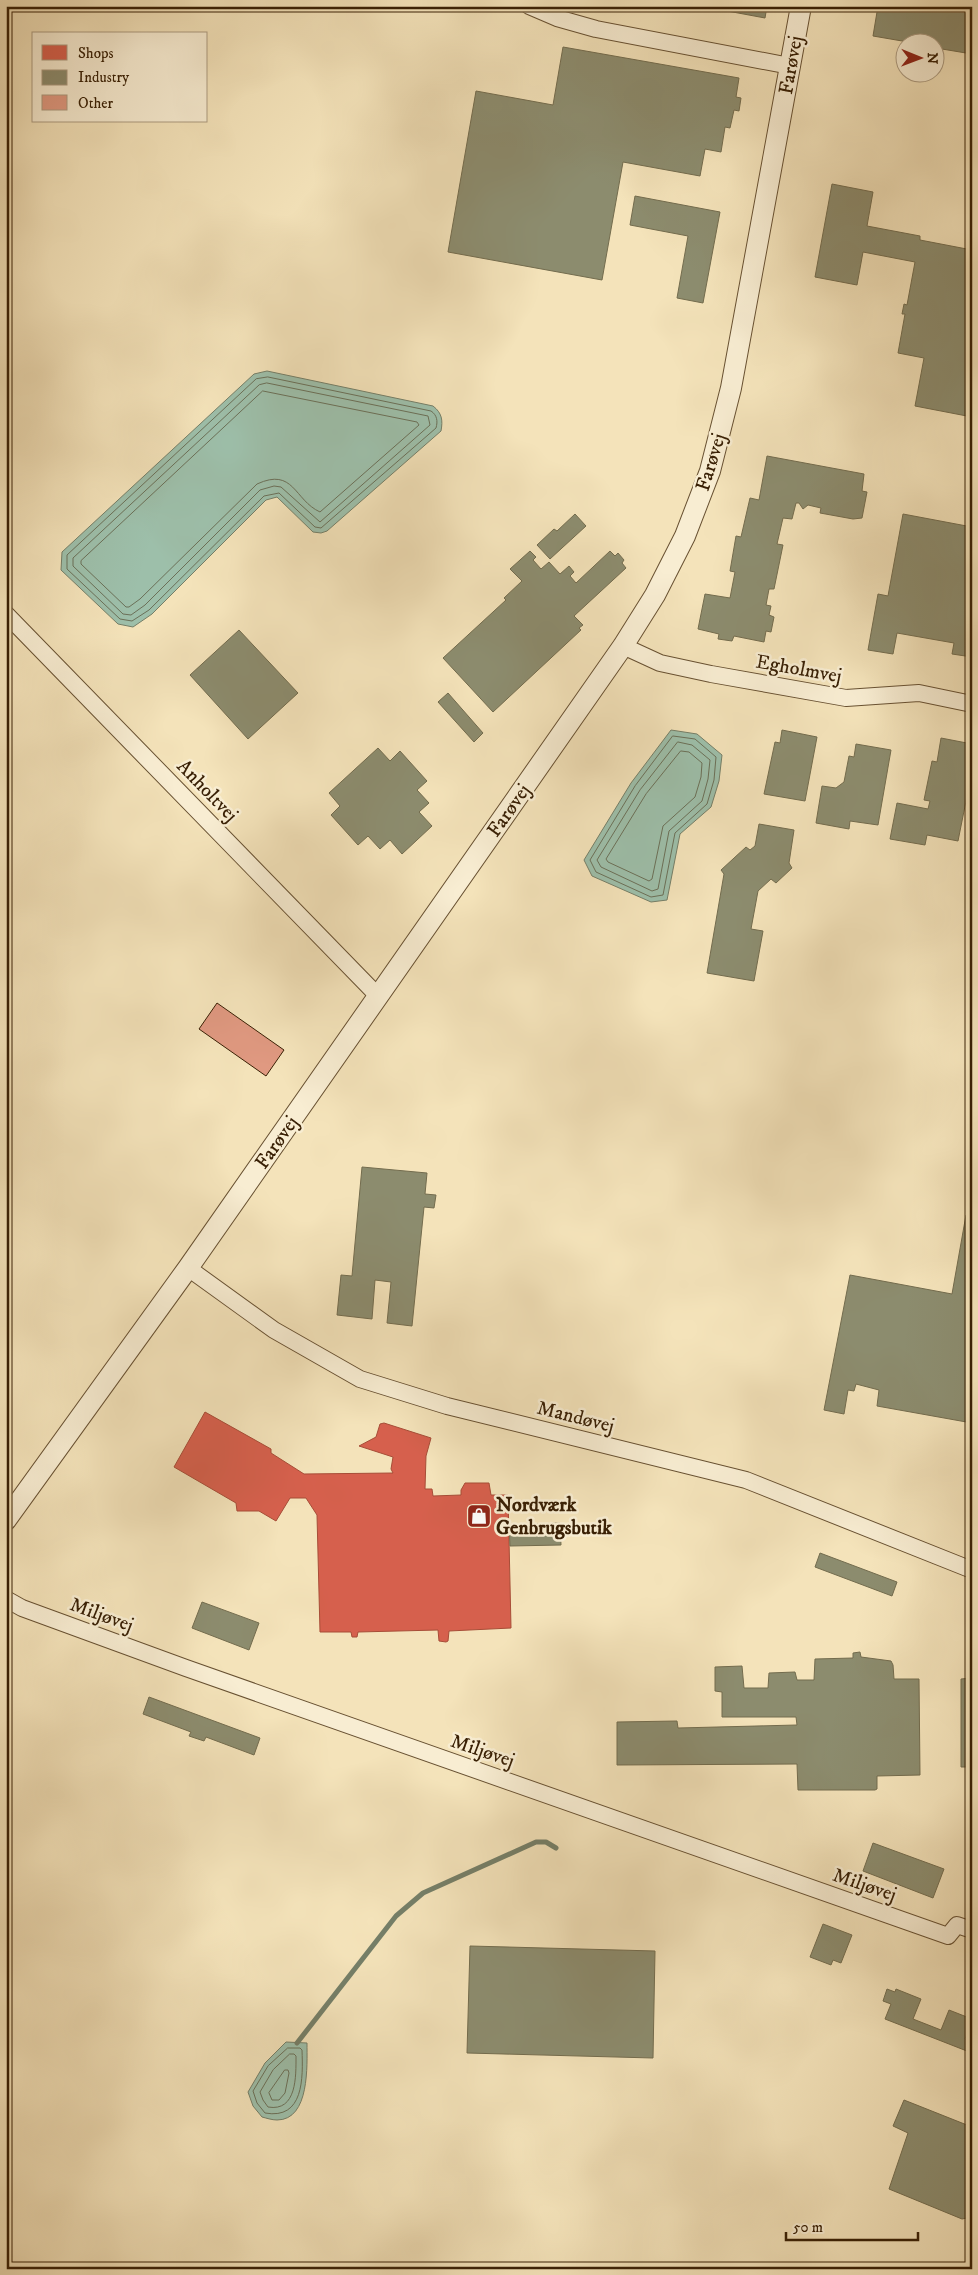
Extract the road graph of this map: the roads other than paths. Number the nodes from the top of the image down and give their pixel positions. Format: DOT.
graph roads {
  1 [pos="529,6"];
  2 [pos="801,6"];
  3 [pos="790,66"];
  4 [pos="6,614"];
  5 [pos="623,646"];
  6 [pos="972,704"];
  7 [pos="378,996"];
  8 [pos="188,1268"];
  9 [pos="6,1520"];
  10 [pos="972,1570"];
  11 [pos="6,1599"];
  12 [pos="972,1930"];
  1 -- 3 [label="street"];
  2 -- 3 [label="street, Farøvej"];
  3 -- 5 [label="street, Farøvej"];
  4 -- 7 [label="street, Anholtvej"];
  5 -- 6 [label="street, Egholmvej"];
  5 -- 7 [label="street, Farøvej"];
  7 -- 8 [label="street, Farøvej"];
  8 -- 9 [label="street, Farøvej"];
  8 -- 10 [label="street, Mandøvej"];
  11 -- 12 [label="street, Miljøvej"];
}
